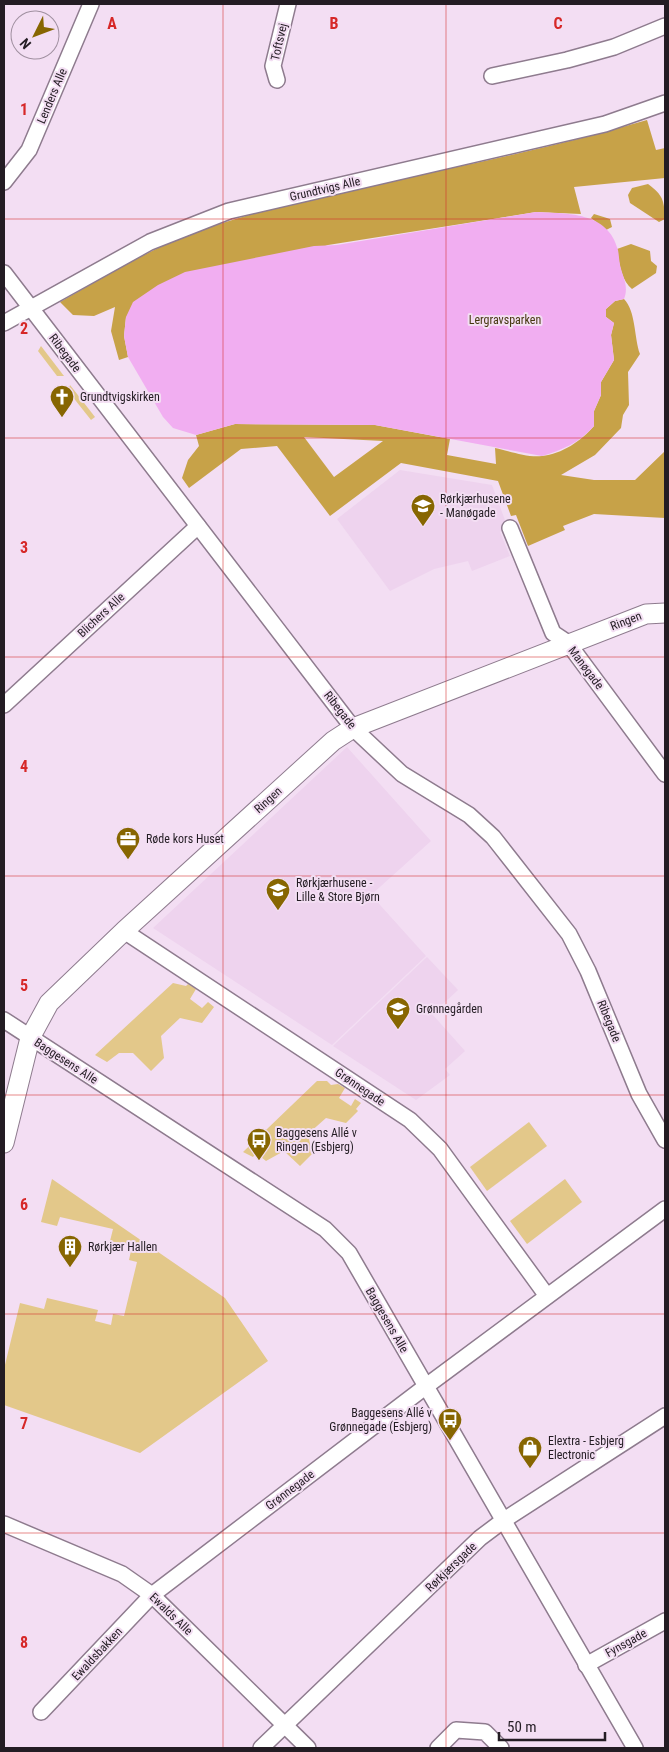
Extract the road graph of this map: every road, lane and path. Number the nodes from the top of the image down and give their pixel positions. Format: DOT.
graph roads {
  1 [pos="91,4"];
  2 [pos="288,4"];
  3 [pos="665,26"];
  4 [pos="492,76"];
  5 [pos="277,80"];
  6 [pos="665,103"];
  7 [pos="4,182"];
  8 [pos="4,273"];
  9 [pos="30,308"];
  10 [pos="4,323"];
  11 [pos="198,526"];
  12 [pos="510,528"];
  13 [pos="665,612"];
  14 [pos="568,643"];
  15 [pos="4,705"];
  16 [pos="353,728"];
  17 [pos="665,774"];
  18 [pos="124,931"];
  19 [pos="4,1020"];
  20 [pos="30,1038"];
  21 [pos="665,1140"];
  22 [pos="4,1143"];
  23 [pos="665,1209"];
  24 [pos="547,1296"];
  25 [pos="425,1387"];
  26 [pos="665,1416"];
  27 [pos="504,1520"];
  28 [pos="4,1524"];
  29 [pos="152,1595"];
  30 [pos="665,1621"];
  31 [pos="586,1665"];
  32 [pos="41,1712"];
  33 [pos="285,1725"];
  34 [pos="260,1748"];
  35 [pos="308,1748"];
  36 [pos="438,1748"];
  37 [pos="500,1748"];
  38 [pos="635,1748"];
  1 -- 7 [label="street, Lenders Alle"];
  2 -- 5 [label="street, Toftsvej"];
  3 -- 4 [label="street"];
  6 -- 9 [label="street, Grundtvigs Alle"];
  8 -- 9 [label="street, Ribegade"];
  9 -- 10 [label="street, Grundtvigs Alle"];
  9 -- 11 [label="street, Ribegade"];
  11 -- 15 [label="street, Blichers Alle"];
  11 -- 16 [label="street, Ribegade"];
  12 -- 14 [label="street, Manøgade"];
  13 -- 14 [label="street, Ringen"];
  14 -- 16 [label="street, Ringen"];
  14 -- 17 [label="street, Manøgade"];
  16 -- 18 [label="street, Ringen"];
  16 -- 21 [label="street, Ribegade"];
  18 -- 20 [label="street, Ringen"];
  18 -- 24 [label="street, Grønnegade"];
  19 -- 20 [label="street, Baggesens Alle"];
  20 -- 22 [label="street, Ringen"];
  20 -- 25 [label="street, Baggesens Alle"];
  23 -- 24 [label="street, Grønnegade"];
  24 -- 25 [label="street, Grønnegade"];
  25 -- 27 [label="street, Baggesens Alle"];
  25 -- 29 [label="street, Grønnegade"];
  26 -- 27 [label="street, Rørkjærsgade"];
  27 -- 31 [label="street, Baggesens Alle"];
  27 -- 33 [label="street, Rørkjærsgade"];
  28 -- 29 [label="street, Ewalds Alle"];
  29 -- 32 [label="street, Ewaldsbakken"];
  29 -- 33 [label="street, Ewalds Alle"];
  30 -- 31 [label="street, Fynsgade"];
  31 -- 38 [label="street, Baggesens Alle"];
  33 -- 34 [label="street, Rørkjærsgade"];
  33 -- 35 [label="street, Ewalds Alle"];
  36 -- 37 [label="street"];
}
